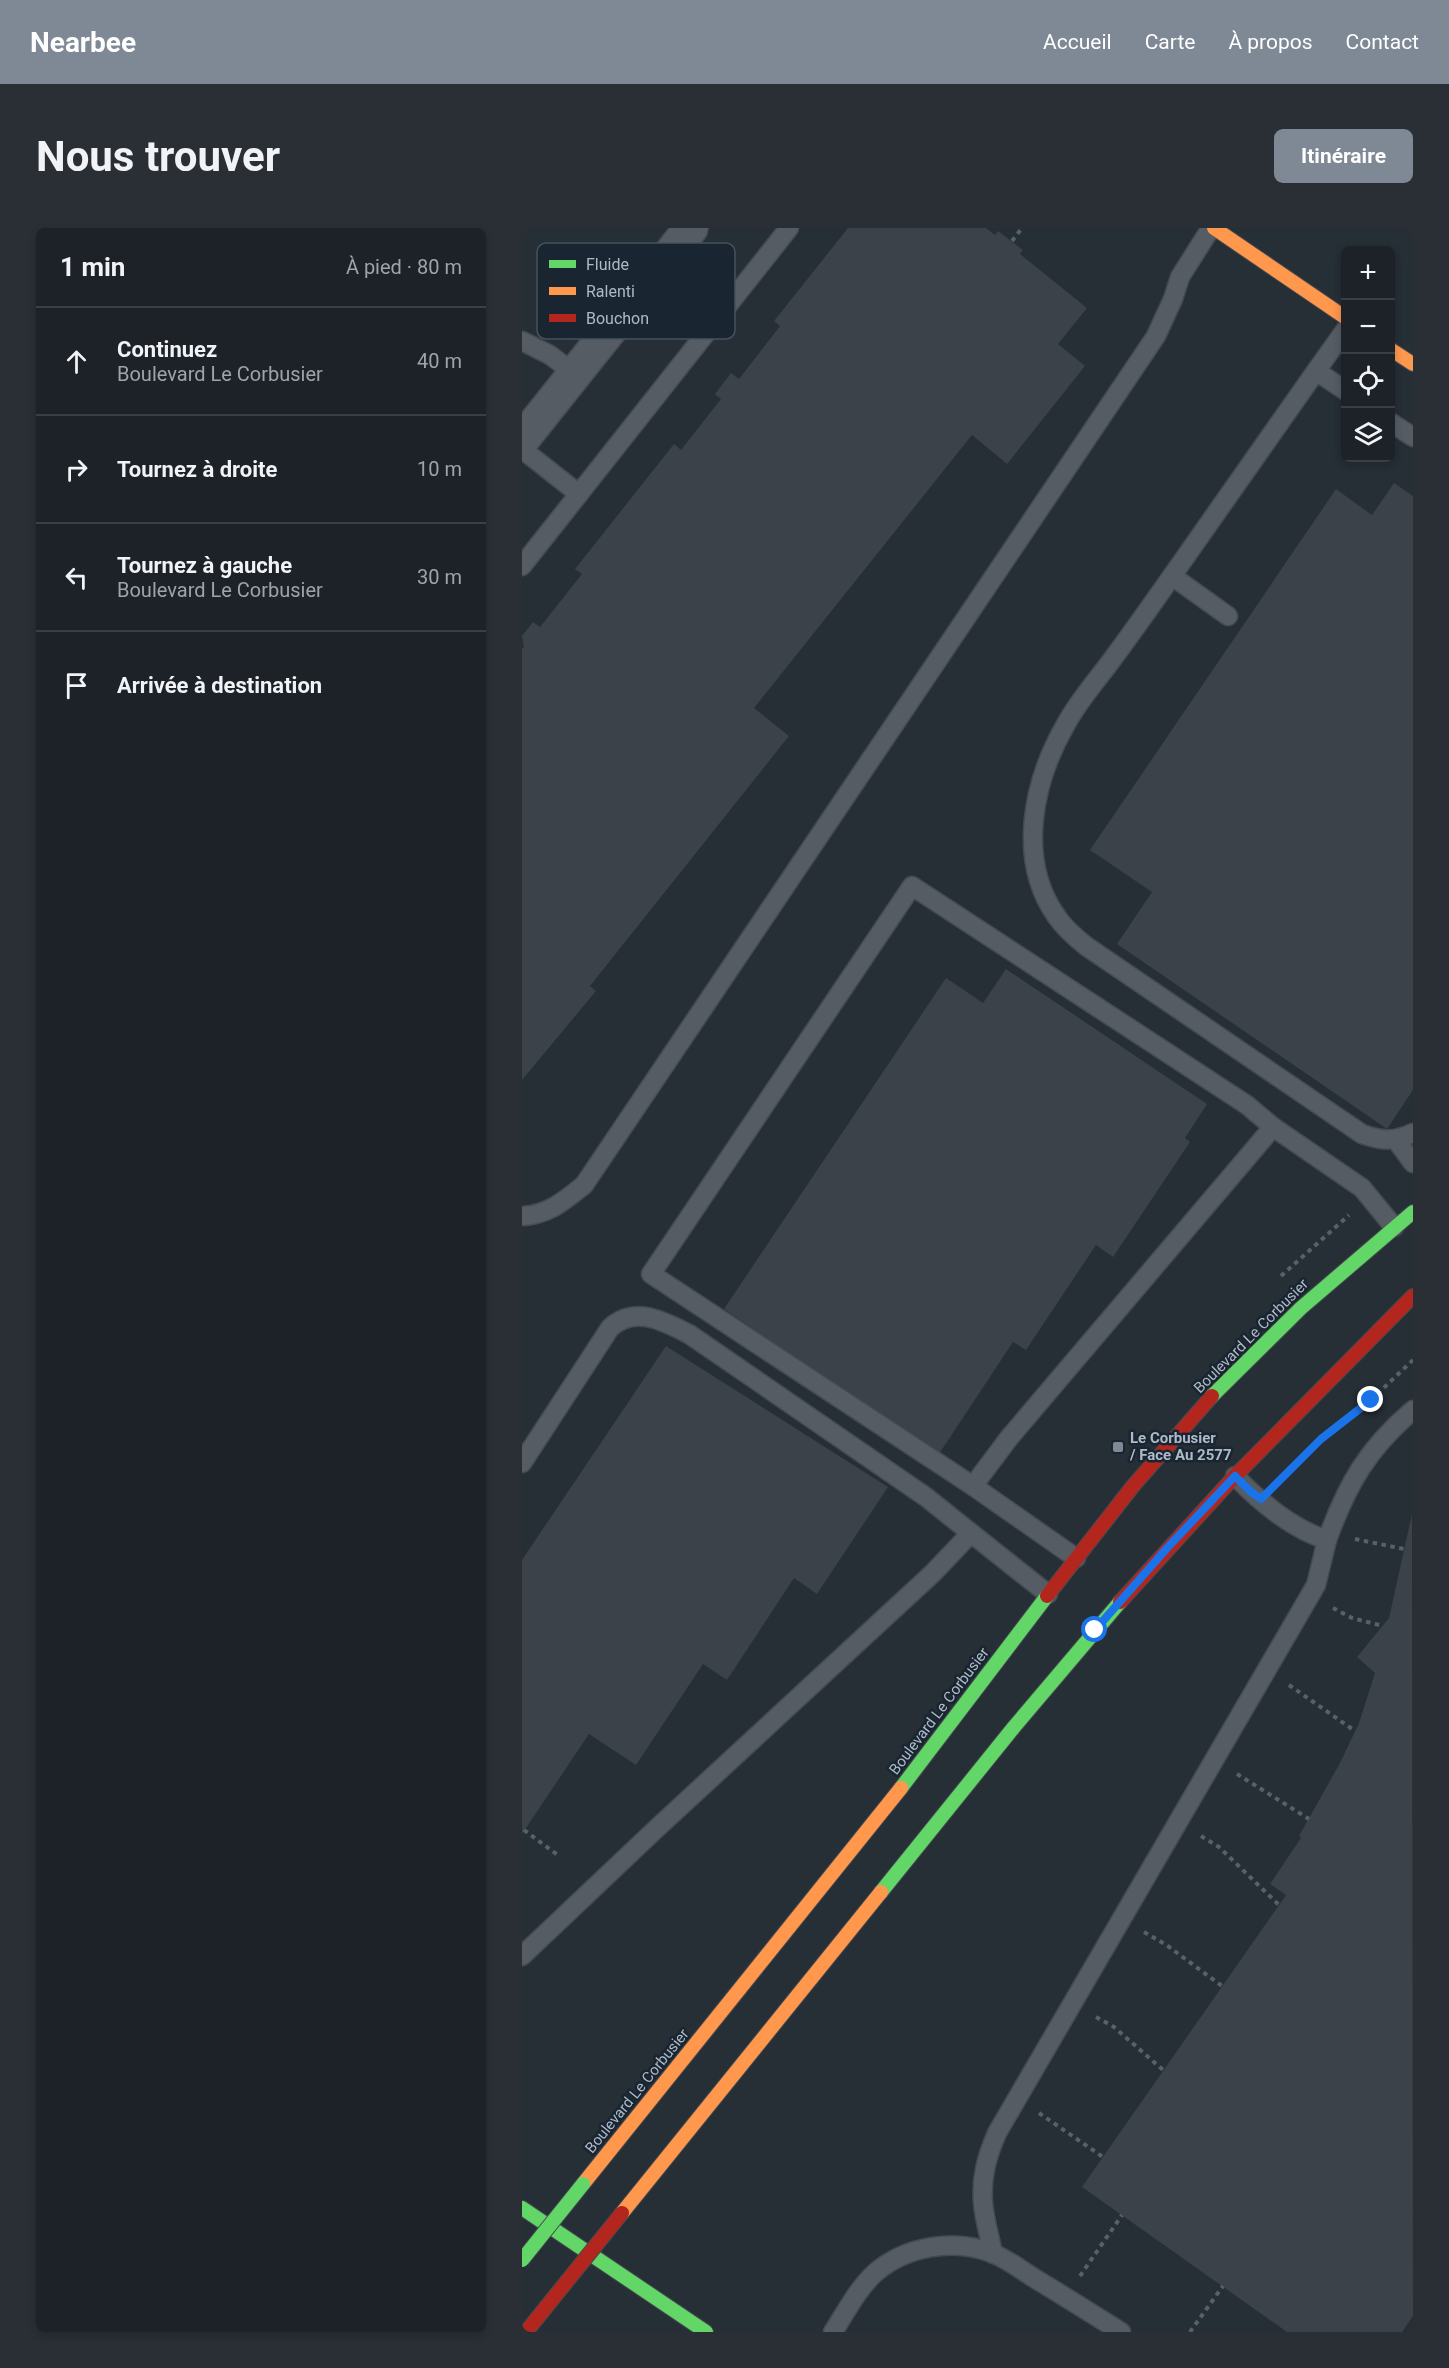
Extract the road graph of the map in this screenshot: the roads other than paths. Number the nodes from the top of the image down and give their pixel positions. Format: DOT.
graph roads {
  1 [pos="691,228"];
  2 [pos="789,228"];
  3 [pos="1212,228"];
  4 [pos="679,243"];
  5 [pos="735,296"];
  6 [pos="1341,315"];
  7 [pos="1341,336"];
  8 [pos="603,339"];
  9 [pos="701,339"];
  10 [pos="522,341"];
  11 [pos="1395,352"];
  12 [pos="1413,364"];
  13 [pos="1316,371"];
  14 [pos="575,374"];
  15 [pos="1341,388"];
  16 [pos="522,440"];
  17 [pos="522,449"];
  18 [pos="579,494"];
  19 [pos="522,566"];
  20 [pos="1172,576"];
  21 [pos="1228,616"];
  22 [pos="1273,1127"];
  23 [pos="1405,1137"];
  24 [pos="1413,1163"];
  25 [pos="1413,1212"];
  26 [pos="522,1216"];
  27 [pos="1394,1227"];
  28 [pos="1413,1296"];
  29 [pos="1413,1410"];
  30 [pos="522,1463"];
  31 [pos="1235,1476"];
  32 [pos="973,1486"];
  33 [pos="971,1533"];
  34 [pos="1327,1540"];
  35 [pos="1076,1557"];
  36 [pos="1048,1594"];
  37 [pos="522,1956"];
  38 [pos="522,2208"];
  39 [pos="993,2254"];
  40 [pos="522,2260"];
  41 [pos="526,2332"];
  42 [pos="706,2332"];
  43 [pos="833,2332"];
  44 [pos="1121,2332"];
  1 -- 4 [label="street"];
  2 -- 5 [label="lane"];
  3 -- 6 [label="street"];
  3 -- 26 [label="lane"];
  7 -- 13 [label="lane"];
  8 -- 14 [label="street"];
  9 -- 18 [label="lane"];
  10 -- 14 [label="lane"];
  11 -- 12 [label="street"];
  13 -- 15 [label="lane"];
  13 -- 20 [label="lane"];
  14 -- 16 [label="street"];
  17 -- 18 [label="lane"];
  18 -- 19 [label="lane"];
  20 -- 21 [label="lane"];
  20 -- 23 [label="lane"];
  22 -- 27 [label="lane"];
  22 -- 32 [label="lane"];
  22 -- 32 [label="lane"];
  23 -- 24 [label="lane"];
  25 -- 27 [label="street, Boulevard Le Corbusier"];
  27 -- 35 [label="street, Boulevard Le Corbusier"];
  28 -- 31 [label="street"];
  29 -- 34 [label="lane"];
  30 -- 33 [label="lane"];
  31 -- 34 [label="lane"];
  31 -- 41 [label="street, bridge"];
  32 -- 35 [label="lane"];
  33 -- 36 [label="lane"];
  33 -- 37 [label="lane"];
  34 -- 39 [label="lane"];
  35 -- 36 [label="street, Boulevard Le Corbusier"];
  36 -- 40 [label="street, Boulevard Le Corbusier, bridge"];
  38 -- 42 [label="street"];
  39 -- 43 [label="lane"];
  39 -- 44 [label="lane"];
}
